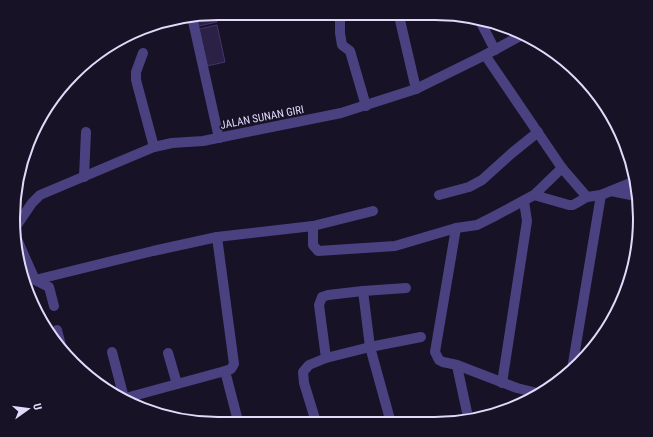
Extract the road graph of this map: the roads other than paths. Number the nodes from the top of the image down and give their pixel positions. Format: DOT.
graph roads {
  1 [pos="340,20"];
  2 [pos="400,20"];
  3 [pos="193,22"];
  4 [pos="483,26"];
  5 [pos="517,38"];
  6 [pos="495,50"];
  7 [pos="143,52"];
  8 [pos="485,55"];
  9 [pos="416,89"];
  10 [pos="366,106"];
  11 [pos="86,132"];
  12 [pos="538,132"];
  13 [pos="219,138"];
  14 [pos="154,147"];
  15 [pos="562,168"];
  16 [pos="84,178"];
  17 [pos="630,183"];
  18 [pos="611,191"];
  19 [pos="534,194"];
  20 [pos="601,195"];
  21 [pos="631,195"];
  22 [pos="439,196"];
  23 [pos="587,197"];
  24 [pos="524,201"];
  25 [pos="373,211"];
  26 [pos="20,221"];
  27 [pos="313,226"];
  28 [pos="456,228"];
  29 [pos="217,236"];
  30 [pos="23,253"];
  31 [pos="35,280"];
  32 [pos="406,288"];
  33 [pos="363,291"];
  34 [pos="54,306"];
  35 [pos="57,330"];
  36 [pos="59,336"];
  37 [pos="421,337"];
  38 [pos="370,346"];
  39 [pos="112,352"];
  40 [pos="168,353"];
  41 [pos="326,358"];
  42 [pos="573,360"];
  43 [pos="457,366"];
  44 [pos="225,371"];
  45 [pos="502,383"];
  46 [pos="176,384"];
  47 [pos="121,391"];
  48 [pos="531,392"];
  49 [pos="130,396"];
  50 [pos="467,414"];
  51 [pos="237,417"];
  52 [pos="314,417"];
  53 [pos="389,417"];
  1 -- 10 [label="street"];
  2 -- 9 [label="street"];
  3 -- 13 [label="street"];
  4 -- 6 [label="street"];
  5 -- 6 [label="street, JALAN SUNAN GIRI"];
  6 -- 8 [label="street, JALAN SUNAN GIRI"];
  7 -- 14 [label="street"];
  8 -- 9 [label="street, JALAN SUNAN GIRI"];
  8 -- 12 [label="street"];
  9 -- 10 [label="street, JALAN SUNAN GIRI"];
  10 -- 13 [label="street, JALAN SUNAN GIRI"];
  11 -- 16 [label="street"];
  12 -- 15 [label="street"];
  12 -- 22 [label="street"];
  13 -- 14 [label="street, JALAN SUNAN GIRI"];
  14 -- 16 [label="street, JALAN SUNAN GIRI"];
  15 -- 19 [label="street"];
  15 -- 23 [label="street"];
  16 -- 26 [label="street, JALAN SUNAN GIRI"];
  17 -- 18 [label="street"];
  18 -- 20 [label="street"];
  18 -- 21 [label="street"];
  19 -- 23 [label="street"];
  19 -- 24 [label="street"];
  20 -- 23 [label="street"];
  20 -- 42 [label="street"];
  24 -- 28 [label="street"];
  24 -- 45 [label="street"];
  25 -- 27 [label="street"];
  27 -- 28 [label="street"];
  27 -- 29 [label="street"];
  28 -- 45 [label="street"];
  29 -- 31 [label="street"];
  29 -- 44 [label="street"];
  30 -- 31 [label="street"];
  31 -- 34 [label="street"];
  32 -- 33 [label="street"];
  33 -- 38 [label="street"];
  33 -- 41 [label="street"];
  35 -- 36 [label="street"];
  37 -- 38 [label="street"];
  38 -- 41 [label="street"];
  38 -- 53 [label="street"];
  39 -- 47 [label="street"];
  40 -- 46 [label="street"];
  41 -- 52 [label="street"];
  43 -- 50 [label="street"];
  44 -- 46 [label="street"];
  44 -- 51 [label="street"];
  45 -- 48 [label="street"];
  46 -- 49 [label="street"];
}
